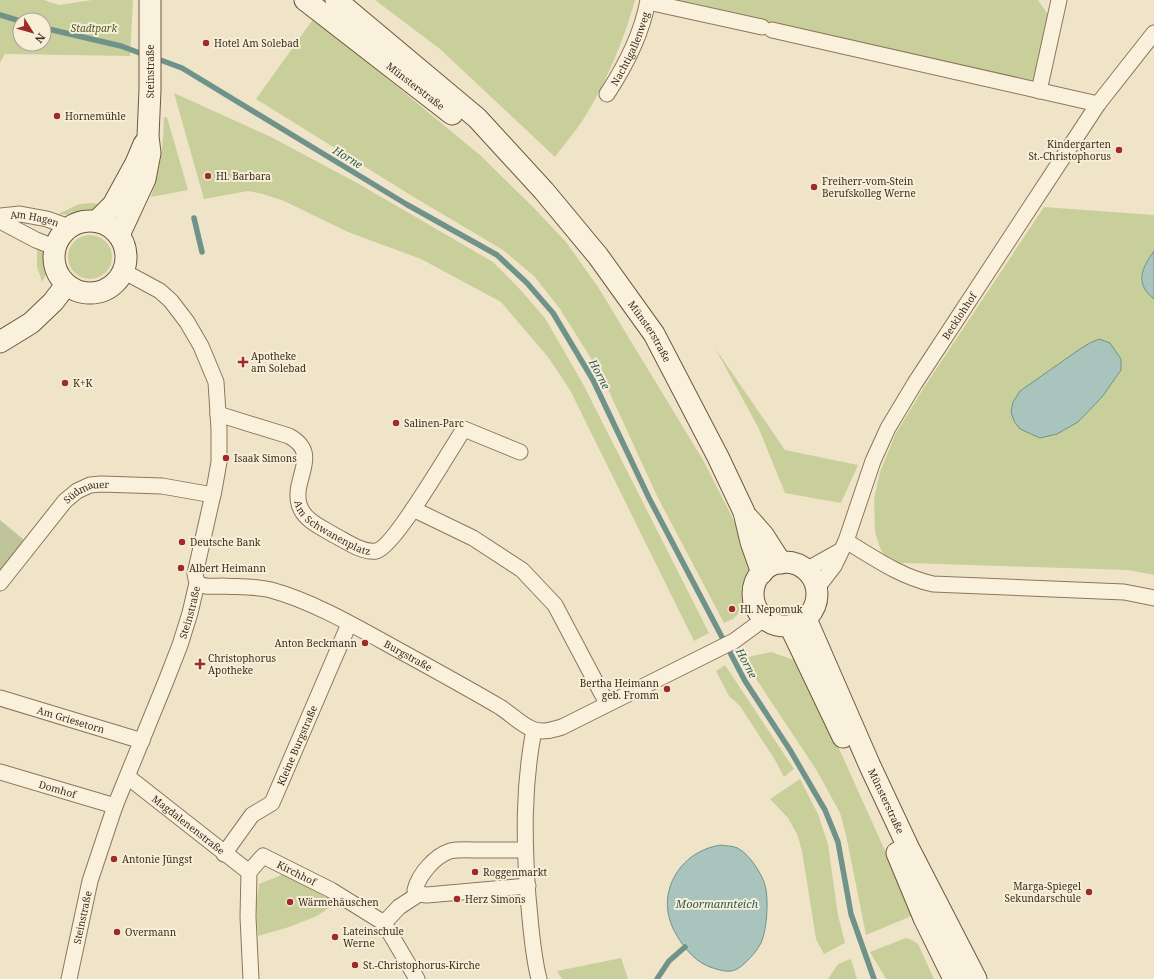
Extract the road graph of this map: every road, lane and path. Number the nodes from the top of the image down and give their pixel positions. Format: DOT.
graph roads {
  1 [pos="306,0"];
  2 [pos="336,0"];
  3 [pos="1059,0"];
  4 [pos="648,1"];
  5 [pos="151,2"];
  6 [pos="1154,33"];
  7 [pos="1039,91"];
  8 [pos="607,94"];
  9 [pos="1098,104"];
  10 [pos="148,136"];
  11 [pos="525,171"];
  12 [pos="0,216"];
  13 [pos="0,221"];
  14 [pos="97,221"];
  15 [pos="68,227"];
  16 [pos="119,236"];
  17 [pos="54,247"];
  18 [pos="123,270"];
  19 [pos="66,285"];
  20 [pos="0,342"];
  21 [pos="218,414"];
  22 [pos="520,452"];
  23 [pos="213,495"];
  24 [pos="413,509"];
  25 [pos="744,512"];
  26 [pos="843,546"];
  27 [pos="781,563"];
  28 [pos="806,570"];
  29 [pos="762,573"];
  30 [pos="197,583"];
  31 [pos="0,584"];
  32 [pos="817,588"];
  33 [pos="1154,598"];
  34 [pos="764,619"];
  35 [pos="798,622"];
  36 [pos="349,624"];
  37 [pos="0,698"];
  38 [pos="608,703"];
  39 [pos="534,730"];
  40 [pos="142,741"];
  41 [pos="0,772"];
  42 [pos="128,777"];
  43 [pos="116,806"];
  44 [pos="525,850"];
  45 [pos="224,854"];
  46 [pos="249,872"];
  47 [pos="528,886"];
  48 [pos="419,894"];
  49 [pos="384,923"];
  50 [pos="69,978"];
  51 [pos="251,979"];
  52 [pos="417,979"];
  53 [pos="539,979"];
  54 [pos="954,979"];
  55 [pos="976,979"];
  1 -- 11 [label="main road, Münsterstraße"];
  2 -- 11 [label="main road, Münsterstraße"];
  3 -- 7 [label="street"];
  4 -- 7 [label="street, Nachtigallenweg"];
  4 -- 8 [label="street, Nachtigallenweg"];
  5 -- 10 [label="main road, Steinstraße"];
  6 -- 9 [label="street, Becklohhof"];
  7 -- 9 [label="street"];
  9 -- 26 [label="street, Becklohhof"];
  10 -- 14 [label="main road, Steinstraße"];
  10 -- 16 [label="main road, Steinstraße"];
  11 -- 25 [label="main road, Münsterstraße"];
  12 -- 15 [label="street, Am Hagen"];
  13 -- 17 [label="street, Am Hagen"];
  14 -- 15 [label="main road"];
  14 -- 16 [label="main road"];
  15 -- 17 [label="main road"];
  16 -- 18 [label="main road"];
  17 -- 19 [label="main road"];
  18 -- 19 [label="main road"];
  18 -- 21 [label="street, Steinstraße"];
  19 -- 20 [label="main road"];
  21 -- 23 [label="street, Steinstraße"];
  21 -- 24 [label="street, Am Schwanenplatz"];
  22 -- 24 [label="street, Am Schwanenplatz"];
  23 -- 30 [label="street, Steinstraße"];
  23 -- 31 [label="street, Südmauer"];
  24 -- 38 [label="street"];
  25 -- 27 [label="main road, Münsterstraße"];
  25 -- 29 [label="main road, Münsterstraße"];
  26 -- 28 [label="street"];
  26 -- 32 [label="street, Becklohhof"];
  26 -- 33 [label="street"];
  27 -- 28 [label="main road"];
  27 -- 29 [label="main road"];
  28 -- 32 [label="main road"];
  29 -- 34 [label="main road"];
  30 -- 36 [label="street, Burgstraße"];
  30 -- 40 [label="street, Steinstraße"];
  32 -- 35 [label="main road"];
  34 -- 35 [label="main road"];
  34 -- 38 [label="street"];
  35 -- 54 [label="main road, Münsterstraße"];
  35 -- 55 [label="main road, Münsterstraße"];
  36 -- 39 [label="street, Burgstraße"];
  36 -- 45 [label="street, Kleine Burgstraße"];
  37 -- 40 [label="street, Am Griesetorn"];
  38 -- 39 [label="street"];
  39 -- 44 [label="street"];
  40 -- 42 [label="street, Steinstraße"];
  41 -- 43 [label="street, Domhof"];
  42 -- 43 [label="street, Steinstraße"];
  42 -- 45 [label="street, Magdalenenstraße"];
  43 -- 50 [label="street, Steinstraße"];
  44 -- 47 [label="street"];
  44 -- 48 [label="street"];
  45 -- 46 [label="street, Magdalenenstraße"];
  46 -- 49 [label="street, Kirchhof"];
  46 -- 51 [label="street"];
  47 -- 48 [label="street"];
  47 -- 53 [label="street"];
  48 -- 49 [label="street"];
  49 -- 52 [label="street, Kirchhof"];
}
